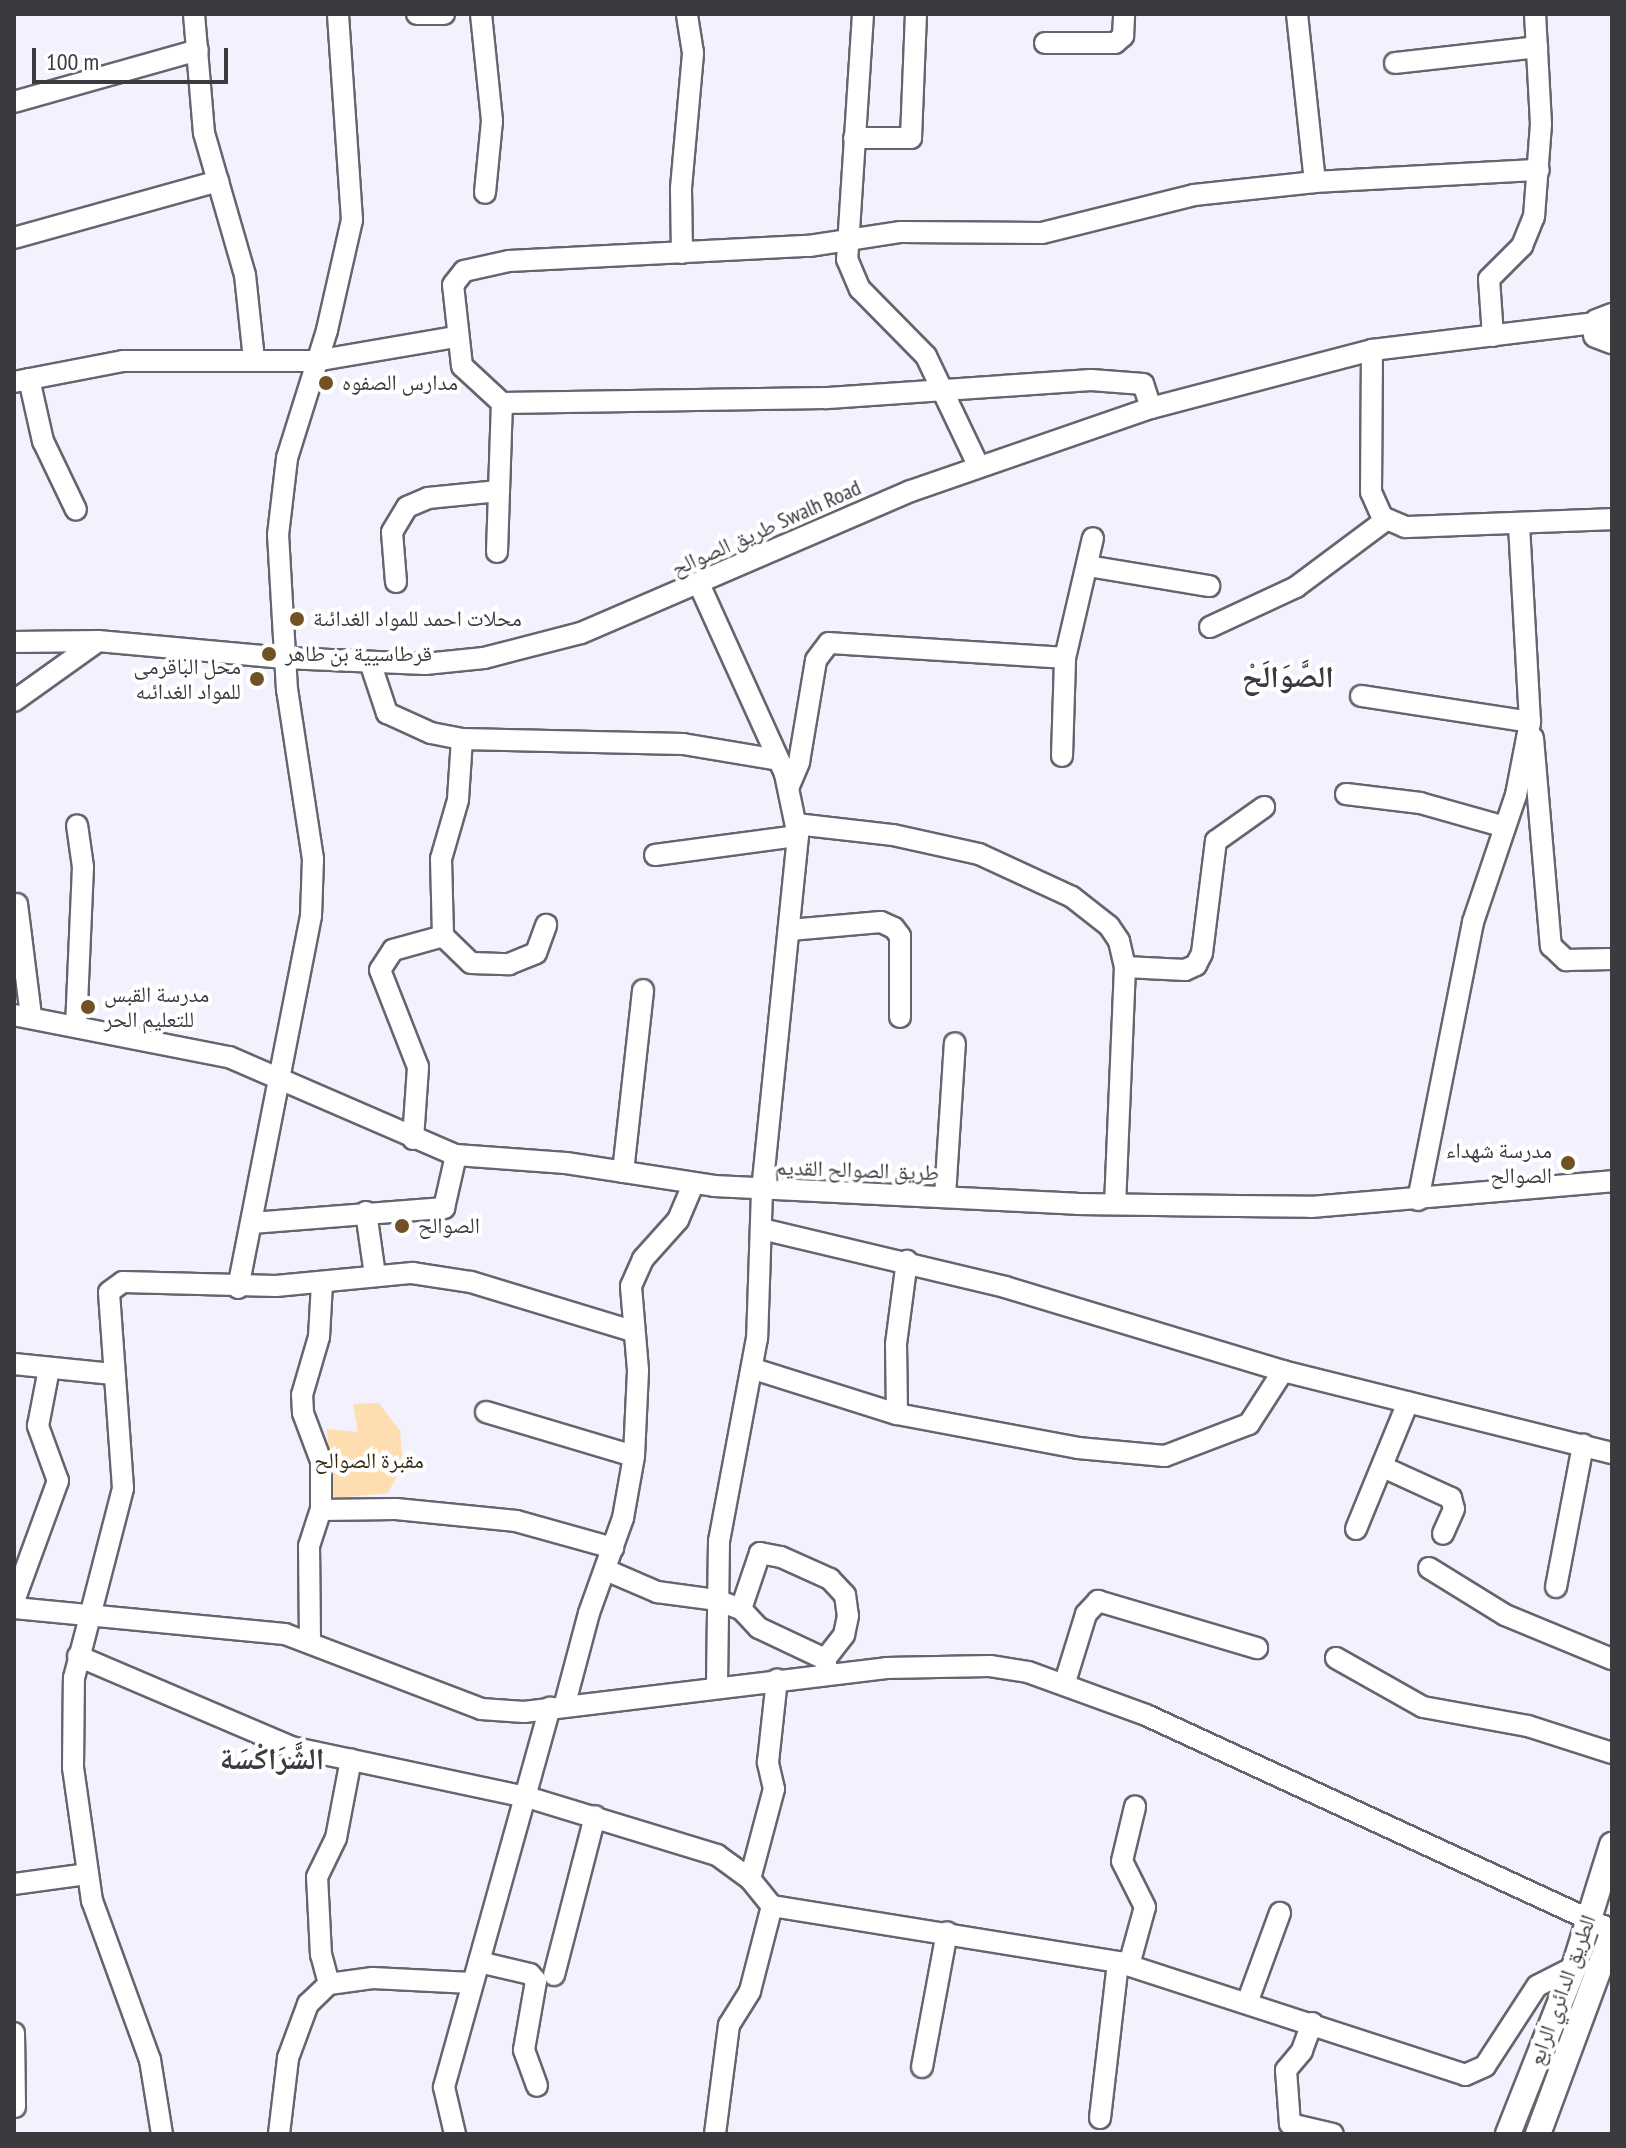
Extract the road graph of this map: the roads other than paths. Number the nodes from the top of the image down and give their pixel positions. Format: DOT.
graph roads {
  1 [pos="194,14"];
  2 [pos="338,14"];
  3 [pos="417,14"];
  4 [pos="444,14"];
  5 [pos="481,14"];
  6 [pos="687,14"];
  7 [pos="863,14"];
  8 [pos="916,14"];
  9 [pos="1124,14"];
  10 [pos="1297,14"];
  11 [pos="1535,14"];
  12 [pos="1045,43"];
  13 [pos="1537,47"];
  14 [pos="198,50"];
  15 [pos="1395,63"];
  16 [pos="14,102"];
  17 [pos="854,138"];
  18 [pos="1539,170"];
  19 [pos="218,181"];
  20 [pos="1315,182"];
  21 [pos="485,193"];
  22 [pos="14,238"];
  23 [pos="846,242"];
  24 [pos="682,253"];
  25 [pos="1607,328"];
  26 [pos="1493,336"];
  27 [pos="456,337"];
  28 [pos="1372,350"];
  29 [pos="254,359"];
  30 [pos="315,361"];
  31 [pos="22,380"];
  32 [pos="944,386"];
  33 [pos="502,403"];
  34 [pos="1151,408"];
  35 [pos="978,465"];
  36 [pos="499,491"];
  37 [pos="76,510"];
  38 [pos="1612,519"];
  39 [pos="1386,520"];
  40 [pos="1519,524"];
  41 [pos="1093,538"];
  42 [pos="497,552"];
  43 [pos="1088,566"];
  44 [pos="396,582"];
  45 [pos="699,584"];
  46 [pos="1209,586"];
  47 [pos="1210,627"];
  48 [pos="98,641"];
  49 [pos="14,642"];
  50 [pos="284,658"];
  51 [pos="1065,658"];
  52 [pos="370,662"];
  53 [pos="1361,696"];
  54 [pos="14,701"];
  55 [pos="1530,722"];
  56 [pos="462,739"];
  57 [pos="1062,756"];
  58 [pos="779,760"];
  59 [pos="789,786"];
  60 [pos="1346,794"];
  61 [pos="1264,807"];
  62 [pos="77,825"];
  63 [pos="1505,827"];
  64 [pos="797,830"];
  65 [pos="655,855"];
  66 [pos="17,904"];
  67 [pos="546,925"];
  68 [pos="790,930"];
  69 [pos="443,936"];
  70 [pos="1612,959"];
  71 [pos="1125,967"];
  72 [pos="643,990"];
  73 [pos="22,1016"];
  74 [pos="900,1017"];
  75 [pos="76,1027"];
  76 [pos="955,1043"];
  77 [pos="278,1076"];
  78 [pos="413,1139"];
  79 [pos="456,1155"];
  80 [pos="623,1172"];
  81 [pos="1612,1181"];
  82 [pos="693,1184"];
  83 [pos="1578,1188"];
  84 [pos="762,1191"];
  85 [pos="1612,1192"];
  86 [pos="945,1196"];
  87 [pos="1418,1200"];
  88 [pos="1115,1204"];
  89 [pos="366,1212"];
  90 [pos="252,1223"];
  91 [pos="762,1229"];
  92 [pos="907,1261"];
  93 [pos="375,1275"];
  94 [pos="322,1283"];
  95 [pos="238,1288"];
  96 [pos="632,1331"];
  97 [pos="14,1364"];
  98 [pos="49,1369"];
  99 [pos="754,1369"];
  100 [pos="1283,1371"];
  101 [pos="112,1374"];
  102 [pos="1408,1402"];
  103 [pos="486,1412"];
  104 [pos="897,1414"];
  105 [pos="1583,1445"];
  106 [pos="1612,1453"];
  107 [pos="634,1456"];
  108 [pos="1383,1467"];
  109 [pos="321,1510"];
  110 [pos="1356,1529"];
  111 [pos="1443,1534"];
  112 [pos="613,1548"];
  113 [pos="1429,1568"];
  114 [pos="606,1570"];
  115 [pos="1556,1587"];
  116 [pos="717,1600"];
  117 [pos="14,1601"];
  118 [pos="14,1608"];
  119 [pos="741,1609"];
  120 [pos="92,1615"];
  121 [pos="310,1640"];
  122 [pos="1257,1648"];
  123 [pos="78,1656"];
  124 [pos="1336,1658"];
  125 [pos="1612,1659"];
  126 [pos="827,1667"];
  127 [pos="777,1679"];
  128 [pos="1065,1682"];
  129 [pos="717,1686"];
  130 [pos="557,1708"];
  131 [pos="1612,1753"];
  132 [pos="351,1759"];
  133 [pos="527,1797"];
  134 [pos="1135,1807"];
  135 [pos="595,1816"];
  136 [pos="1612,1845"];
  137 [pos="87,1874"];
  138 [pos="750,1879"];
  139 [pos="14,1884"];
  140 [pos="772,1906"];
  141 [pos="1280,1913"];
  142 [pos="1589,1919"];
  143 [pos="947,1932"];
  144 [pos="1612,1932"];
  145 [pos="479,1962"];
  146 [pos="1124,1964"];
  147 [pos="1574,1967"];
  148 [pos="554,1975"];
  149 [pos="471,1983"];
  150 [pos="329,1984"];
  151 [pos="1247,2003"];
  152 [pos="1312,2023"];
  153 [pos="14,2033"];
  154 [pos="922,2067"];
  155 [pos="537,2086"];
  156 [pos="15,2107"];
  157 [pos="1100,2118"];
  158 [pos="1288,2129"];
  159 [pos="162,2134"];
  160 [pos="279,2134"];
  161 [pos="455,2134"];
  162 [pos="715,2134"];
  163 [pos="1333,2134"];
  164 [pos="1508,2134"];
  165 [pos="1538,2134"];
  1 -- 14 [label="street"];
  2 -- 30 [label="street"];
  3 -- 4 [label="street"];
  5 -- 21 [label="street"];
  6 -- 24 [label="street"];
  7 -- 17 [label="street"];
  8 -- 17 [label="street"];
  9 -- 12 [label="street"];
  10 -- 20 [label="street"];
  11 -- 13 [label="street"];
  13 -- 15 [label="street"];
  13 -- 18 [label="street"];
  14 -- 16 [label="street"];
  14 -- 19 [label="street"];
  17 -- 23 [label="street"];
  18 -- 20 [label="street"];
  18 -- 26 [label="street"];
  19 -- 22 [label="street"];
  19 -- 29 [label="street"];
  20 -- 23 [label="street"];
  23 -- 24 [label="street"];
  23 -- 32 [label="street"];
  24 -- 27 [label="street"];
  25 -- 26 [label="street, طريق الصوالح Swalh Road"];
  26 -- 28 [label="street, طريق الصوالح Swalh Road"];
  27 -- 30 [label="street"];
  27 -- 33 [label="street"];
  28 -- 34 [label="street, طريق الصوالح Swalh Road"];
  28 -- 39 [label="street"];
  29 -- 30 [label="street"];
  29 -- 31 [label="street"];
  30 -- 50 [label="street"];
  31 -- 37 [label="street"];
  32 -- 33 [label="street"];
  32 -- 34 [label="street"];
  32 -- 35 [label="street"];
  33 -- 36 [label="street"];
  34 -- 35 [label="street, طريق الصوالح Swalh Road"];
  35 -- 45 [label="street, طريق الصوالح Swalh Road"];
  36 -- 42 [label="street"];
  36 -- 44 [label="street"];
  38 -- 40 [label="street"];
  39 -- 40 [label="street"];
  39 -- 47 [label="street"];
  40 -- 55 [label="street"];
  41 -- 43 [label="street"];
  43 -- 46 [label="street"];
  43 -- 51 [label="street"];
  45 -- 52 [label="street, طريق الصوالح Swalh Road"];
  45 -- 58 [label="street, طريق الصوالح القديم"];
  48 -- 49 [label="street, طريق الصوالح Swalh Road"];
  48 -- 50 [label="street, طريق الصوالح Swalh Road"];
  48 -- 54 [label="street"];
  50 -- 52 [label="street, طريق الصوالح Swalh Road"];
  50 -- 77 [label="street"];
  51 -- 57 [label="street"];
  51 -- 59 [label="street"];
  52 -- 56 [label="street"];
  53 -- 55 [label="street"];
  55 -- 63 [label="street"];
  55 -- 70 [label="street"];
  56 -- 58 [label="street"];
  56 -- 69 [label="street"];
  58 -- 59 [label="street, طريق الصوالح القديم"];
  59 -- 64 [label="street, طريق الصوالح القديم"];
  60 -- 63 [label="street"];
  61 -- 71 [label="street"];
  62 -- 75 [label="street"];
  63 -- 87 [label="street"];
  64 -- 65 [label="street"];
  64 -- 68 [label="street, طريق الصوالح القديم"];
  64 -- 71 [label="street"];
  66 -- 73 [label="street"];
  67 -- 69 [label="street"];
  68 -- 74 [label="street"];
  68 -- 84 [label="street, طريق الصوالح القديم"];
  69 -- 78 [label="street"];
  71 -- 88 [label="street"];
  72 -- 80 [label="street"];
  73 -- 75 [label="street"];
  75 -- 77 [label="street"];
  76 -- 86 [label="street"];
  77 -- 78 [label="street"];
  77 -- 90 [label="street"];
  78 -- 79 [label="street"];
  79 -- 80 [label="street"];
  79 -- 89 [label="street"];
  80 -- 82 [label="street"];
  81 -- 83 [label="street, طريق الصوالح القديم"];
  82 -- 84 [label="street"];
  82 -- 96 [label="street"];
  83 -- 85 [label="street, طريق الصوالح القديم"];
  83 -- 87 [label="street, طريق الصوالح القديم"];
  84 -- 86 [label="street, طريق الصوالح القديم"];
  84 -- 91 [label="street"];
  86 -- 88 [label="street, طريق الصوالح القديم"];
  87 -- 88 [label="street, طريق الصوالح القديم"];
  89 -- 90 [label="street"];
  89 -- 93 [label="street"];
  90 -- 95 [label="street"];
  91 -- 92 [label="street"];
  91 -- 99 [label="street"];
  92 -- 100 [label="street"];
  92 -- 104 [label="street"];
  93 -- 94 [label="street"];
  93 -- 96 [label="street"];
  94 -- 95 [label="street"];
  94 -- 109 [label="street"];
  95 -- 101 [label="street"];
  96 -- 107 [label="street"];
  97 -- 98 [label="street"];
  98 -- 101 [label="street"];
  98 -- 117 [label="street"];
  99 -- 104 [label="street"];
  99 -- 116 [label="street"];
  100 -- 102 [label="street"];
  100 -- 104 [label="street"];
  101 -- 120 [label="street"];
  102 -- 105 [label="street"];
  102 -- 108 [label="street"];
  103 -- 107 [label="street"];
  105 -- 106 [label="street"];
  105 -- 115 [label="street"];
  107 -- 112 [label="street"];
  108 -- 110 [label="street"];
  108 -- 111 [label="street"];
  109 -- 112 [label="street"];
  109 -- 121 [label="street"];
  112 -- 114 [label="street"];
  113 -- 125 [label="street"];
  114 -- 116 [label="street"];
  114 -- 130 [label="street"];
  116 -- 119 [label="street"];
  116 -- 129 [label="street"];
  118 -- 120 [label="street"];
  119 -- 126 [label="street"];
  119 -- 126 [label="street"];
  120 -- 121 [label="street"];
  120 -- 123 [label="street"];
  121 -- 130 [label="street"];
  122 -- 128 [label="street"];
  123 -- 132 [label="street"];
  123 -- 137 [label="street"];
  124 -- 131 [label="street"];
  126 -- 127 [label="street"];
  126 -- 128 [label="street"];
  127 -- 129 [label="street"];
  127 -- 138 [label="street"];
  128 -- 142 [label="street"];
  129 -- 130 [label="street"];
  130 -- 133 [label="street"];
  132 -- 133 [label="street"];
  132 -- 150 [label="street"];
  133 -- 135 [label="street"];
  133 -- 145 [label="street"];
  134 -- 146 [label="street"];
  135 -- 138 [label="street"];
  135 -- 148 [label="street"];
  136 -- 142 [label="main road, الطريق الدائري الرابع"];
  137 -- 139 [label="street"];
  137 -- 159 [label="street"];
  138 -- 140 [label="street"];
  140 -- 143 [label="street"];
  140 -- 162 [label="street"];
  141 -- 151 [label="street"];
  142 -- 144 [label="street"];
  142 -- 147 [label="main road, الطريق الدائري الرابع"];
  143 -- 146 [label="street"];
  143 -- 154 [label="street"];
  144 -- 165 [label="main road, الطريق الدائري الرابع"];
  145 -- 149 [label="street"];
  145 -- 155 [label="street"];
  146 -- 151 [label="street"];
  146 -- 157 [label="street"];
  147 -- 152 [label="street"];
  147 -- 164 [label="main road, الطريق الدائري الرابع"];
  149 -- 150 [label="street"];
  149 -- 161 [label="street"];
  150 -- 160 [label="street"];
  151 -- 152 [label="street"];
  152 -- 158 [label="street"];
  153 -- 156 [label="street"];
  158 -- 163 [label="street"];
}
